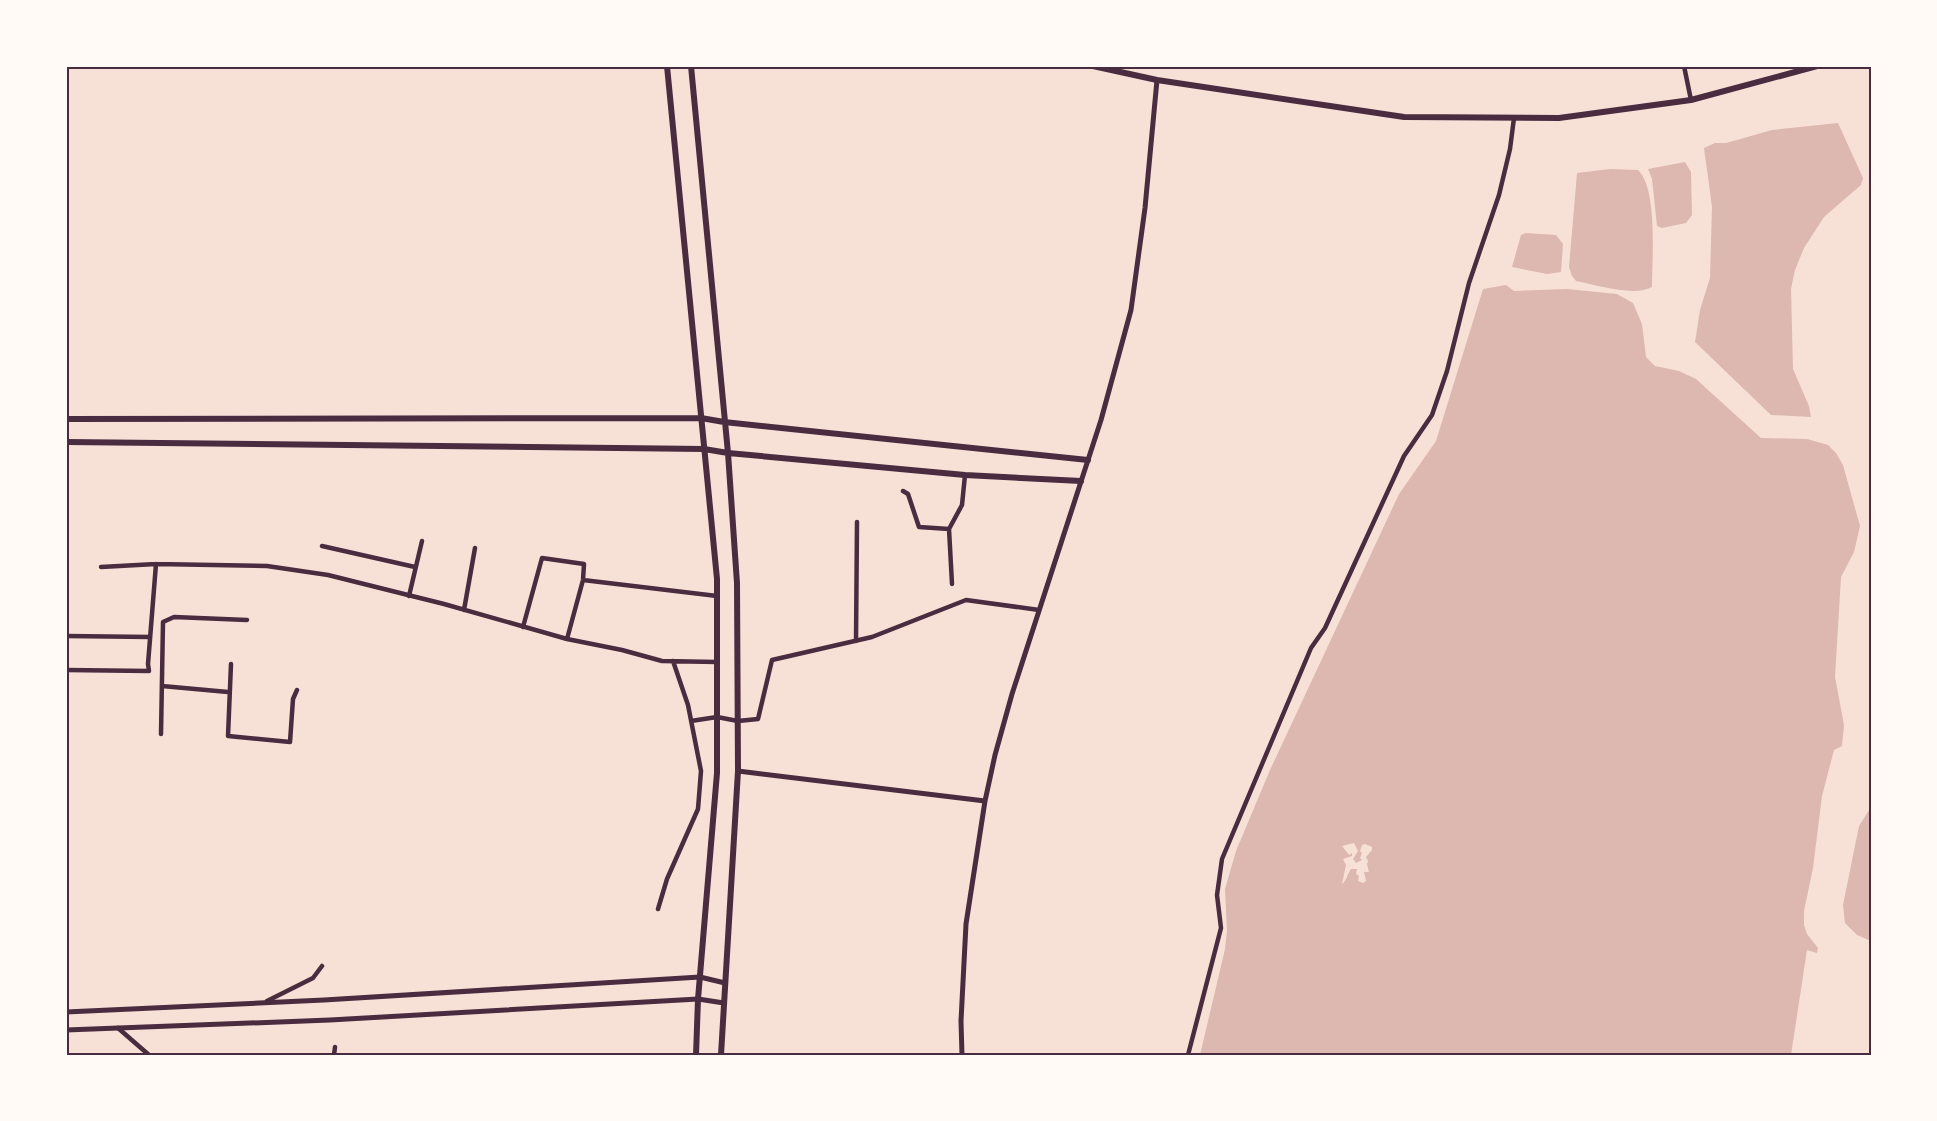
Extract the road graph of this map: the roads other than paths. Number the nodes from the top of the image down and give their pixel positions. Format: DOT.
graph roads {
  1 [pos="665,66"];
  2 [pos="691,66"];
  3 [pos="1093,66"];
  4 [pos="1683,66"];
  5 [pos="1817,66"];
  6 [pos="1157,80"];
  7 [pos="1691,100"];
  8 [pos="1514,118"];
  9 [pos="66,418"];
  10 [pos="701,418"];
  11 [pos="724,422"];
  12 [pos="66,442"];
  13 [pos="704,449"];
  14 [pos="728,453"];
  15 [pos="1088,460"];
  16 [pos="965,475"];
  17 [pos="1081,482"];
  18 [pos="903,491"];
  19 [pos="857,522"];
  20 [pos="949,529"];
  21 [pos="422,541"];
  22 [pos="322,546"];
  23 [pos="475,549"];
  24 [pos="156,564"];
  25 [pos="101,567"];
  26 [pos="416,567"];
  27 [pos="583,580"];
  28 [pos="952,584"];
  29 [pos="409,596"];
  30 [pos="717,596"];
  31 [pos="464,610"];
  32 [pos="1039,610"];
  33 [pos="247,620"];
  34 [pos="523,627"];
  35 [pos="66,636"];
  36 [pos="150,638"];
  37 [pos="567,639"];
  38 [pos="856,640"];
  39 [pos="673,661"];
  40 [pos="717,662"];
  41 [pos="148,663"];
  42 [pos="163,664"];
  43 [pos="231,664"];
  44 [pos="66,670"];
  45 [pos="162,686"];
  46 [pos="297,690"];
  47 [pos="228,692"];
  48 [pos="717,717"];
  49 [pos="738,720"];
  50 [pos="691,721"];
  51 [pos="161,734"];
  52 [pos="738,771"];
  53 [pos="985,801"];
  54 [pos="658,909"];
  55 [pos="322,966"];
  56 [pos="700,977"];
  57 [pos="725,983"];
  58 [pos="698,999"];
  59 [pos="264,1003"];
  60 [pos="724,1003"];
  61 [pos="66,1012"];
  62 [pos="118,1028"];
  63 [pos="66,1030"];
  64 [pos="335,1047"];
  65 [pos="149,1055"];
  66 [pos="334,1055"];
  67 [pos="696,1055"];
  68 [pos="721,1055"];
  69 [pos="962,1055"];
  70 [pos="1188,1055"];
  1 -- 10 [label="main road"];
  2 -- 11 [label="main road"];
  3 -- 6 [label="main road"];
  4 -- 7 [label="street"];
  5 -- 7 [label="main road"];
  6 -- 8 [label="main road"];
  6 -- 15 [label="street"];
  7 -- 8 [label="main road"];
  8 -- 70 [label="street"];
  9 -- 10 [label="main road"];
  10 -- 11 [label="main road"];
  10 -- 13 [label="main road"];
  11 -- 14 [label="main road"];
  11 -- 15 [label="main road"];
  12 -- 13 [label="main road"];
  13 -- 14 [label="main road"];
  13 -- 30 [label="main road"];
  14 -- 16 [label="main road"];
  14 -- 49 [label="main road"];
  15 -- 17 [label="street"];
  16 -- 17 [label="main road"];
  16 -- 20 [label="street"];
  17 -- 32 [label="street"];
  18 -- 20 [label="street"];
  19 -- 38 [label="street"];
  20 -- 28 [label="street"];
  21 -- 26 [label="street"];
  22 -- 26 [label="street"];
  23 -- 31 [label="street"];
  24 -- 25 [label="street"];
  24 -- 29 [label="street"];
  24 -- 36 [label="street"];
  26 -- 29 [label="street"];
  27 -- 30 [label="street"];
  27 -- 34 [label="street"];
  27 -- 37 [label="street"];
  29 -- 31 [label="street"];
  30 -- 40 [label="main road"];
  31 -- 34 [label="street"];
  32 -- 38 [label="street"];
  32 -- 53 [label="street"];
  33 -- 42 [label="street"];
  34 -- 37 [label="street"];
  35 -- 36 [label="street"];
  36 -- 41 [label="street"];
  37 -- 39 [label="street"];
  38 -- 49 [label="street"];
  39 -- 40 [label="street"];
  39 -- 50 [label="street"];
  40 -- 48 [label="main road"];
  41 -- 42 [label="street"];
  41 -- 44 [label="street"];
  42 -- 45 [label="street"];
  43 -- 47 [label="street"];
  45 -- 47 [label="street"];
  45 -- 51 [label="street"];
  46 -- 47 [label="street"];
  48 -- 49 [label="street"];
  48 -- 50 [label="street"];
  48 -- 56 [label="main road"];
  49 -- 52 [label="main road"];
  50 -- 54 [label="street"];
  52 -- 53 [label="street"];
  52 -- 57 [label="main road"];
  53 -- 69 [label="street"];
  55 -- 59 [label="street"];
  56 -- 57 [label="street"];
  56 -- 58 [label="main road"];
  56 -- 59 [label="street"];
  57 -- 60 [label="main road"];
  58 -- 60 [label="street"];
  58 -- 62 [label="street"];
  58 -- 67 [label="main road"];
  59 -- 61 [label="street"];
  60 -- 68 [label="main road"];
  62 -- 63 [label="street"];
  62 -- 65 [label="street"];
  64 -- 66 [label="street"];
}
